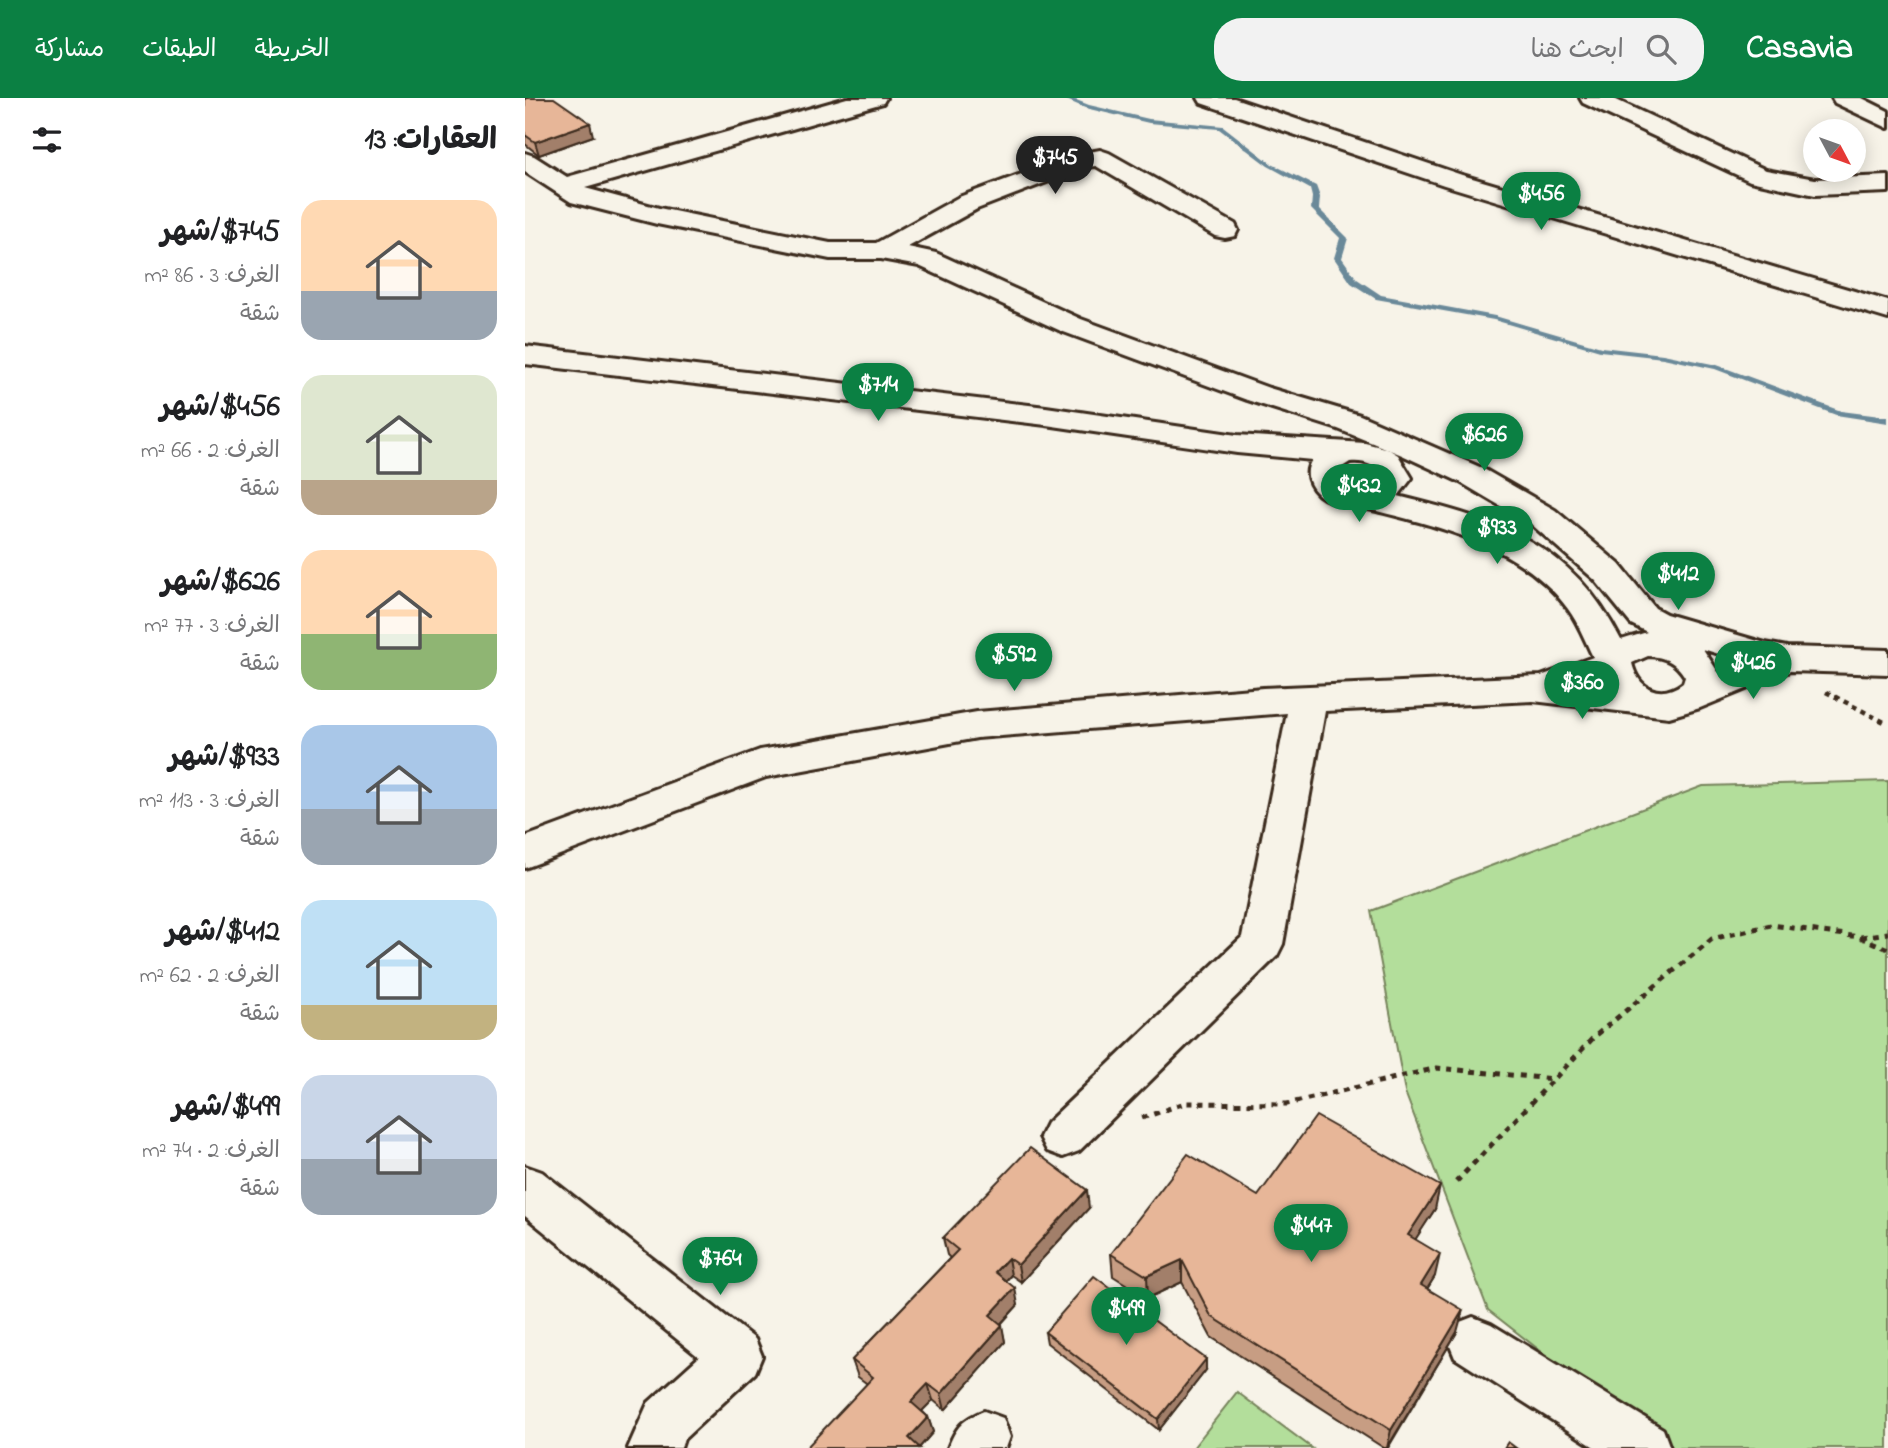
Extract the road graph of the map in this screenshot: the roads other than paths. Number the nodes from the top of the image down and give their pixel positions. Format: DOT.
graph roads {
  1 [pos="874,98"];
  2 [pos="1210,98"];
  3 [pos="1592,98"];
  4 [pos="1844,98"];
  5 [pos="1888,121"];
  6 [pos="525,161"];
  7 [pos="1888,184"];
  8 [pos="563,186"];
  9 [pos="1225,230"];
  10 [pos="881,251"];
  11 [pos="1888,310"];
  12 [pos="525,355"];
  13 [pos="1237,444"];
  14 [pos="1346,453"];
  15 [pos="1401,455"];
  16 [pos="1471,475"];
  17 [pos="1324,482"];
  18 [pos="1364,497"];
  19 [pos="1507,511"];
  20 [pos="1560,530"];
  21 [pos="1544,562"];
  22 [pos="1643,616"];
  23 [pos="1680,651"];
  24 [pos="1775,657"];
  25 [pos="1888,662"];
  26 [pos="1615,663"];
  27 [pos="1533,688"];
  28 [pos="1699,693"];
  29 [pos="1637,698"];
  30 [pos="1308,701"];
  31 [pos="525,853"];
  32 [pos="1073,1128"];
  33 [pos="525,1187"];
  34 [pos="1473,1341"];
  35 [pos="654,1448"];
  36 [pos="1643,1448"];
  1 -- 8 [label="street"];
  2 -- 11 [label="street"];
  3 -- 7 [label="street"];
  4 -- 5 [label="street"];
  6 -- 8 [label="street"];
  8 -- 10 [label="street"];
  9 -- 10 [label="street"];
  10 -- 15 [label="street"];
  12 -- 13 [label="street"];
  13 -- 14 [label="street"];
  13 -- 17 [label="street"];
  14 -- 15 [label="street"];
  14 -- 17 [label="street"];
  15 -- 16 [label="street"];
  15 -- 18 [label="street"];
  15 -- 19 [label="street"];
  16 -- 19 [label="street"];
  16 -- 20 [label="street"];
  17 -- 18 [label="street"];
  18 -- 21 [label="street"];
  19 -- 20 [label="street"];
  19 -- 21 [label="street"];
  20 -- 22 [label="street"];
  21 -- 26 [label="street"];
  22 -- 23 [label="street"];
  22 -- 24 [label="street"];
  23 -- 24 [label="street"];
  23 -- 26 [label="street"];
  23 -- 28 [label="street"];
  24 -- 25 [label="street"];
  24 -- 28 [label="street"];
  26 -- 27 [label="street"];
  26 -- 29 [label="street"];
  27 -- 29 [label="street"];
  27 -- 30 [label="street"];
  28 -- 29 [label="street"];
  30 -- 31 [label="street"];
  30 -- 32 [label="street"];
  33 -- 35 [label="street"];
  34 -- 36 [label="street"];
}
